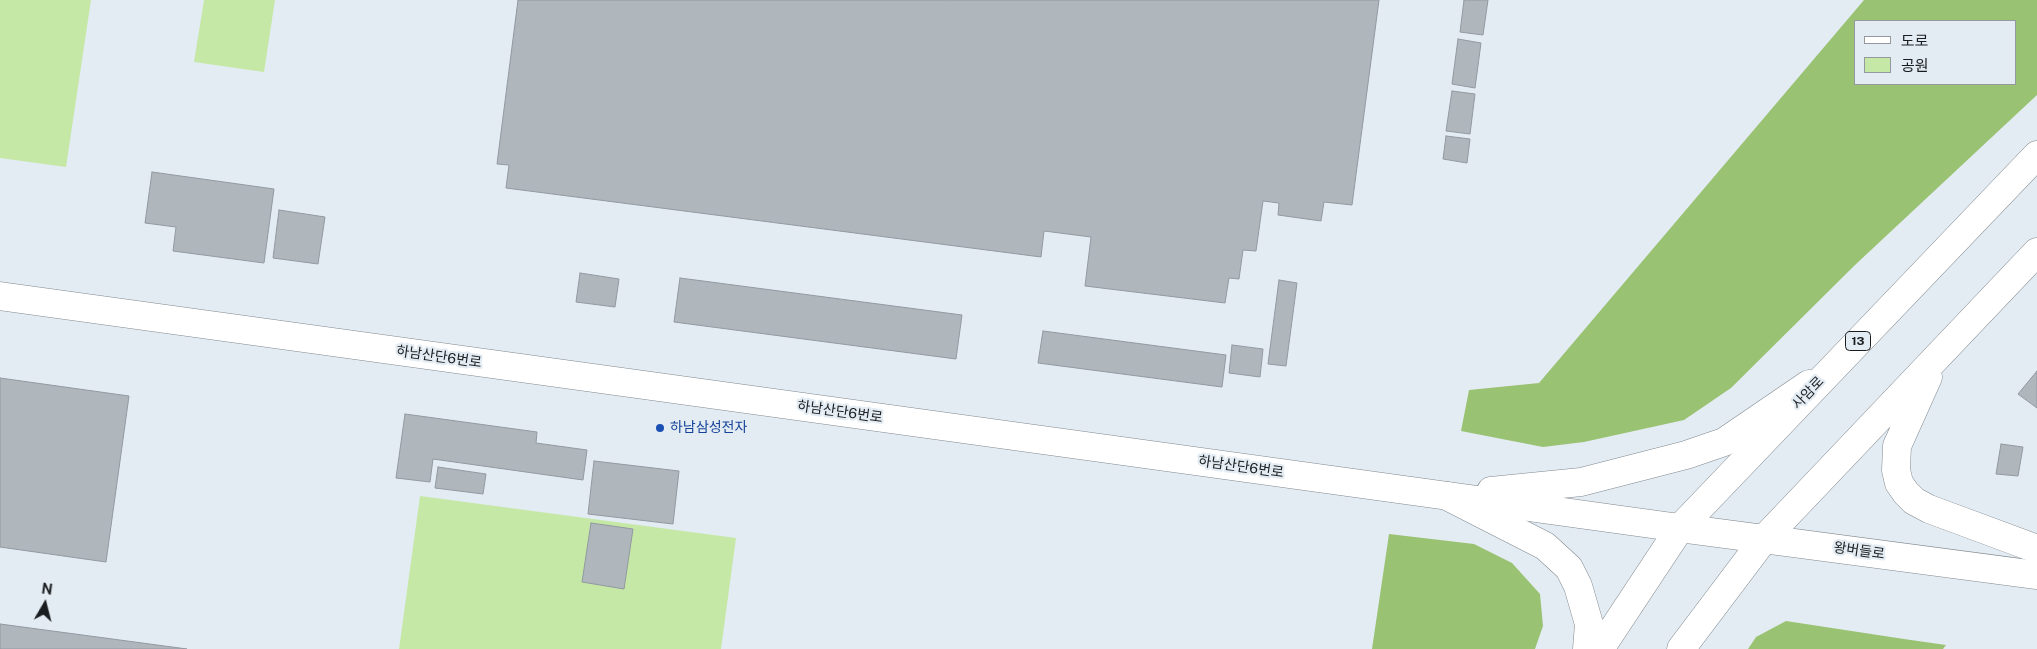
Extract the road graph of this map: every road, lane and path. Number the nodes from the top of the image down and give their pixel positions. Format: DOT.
graph roads {
  1 [pos="2037,155"];
  2 [pos="2037,252"];
  3 [pos="0,296"];
  4 [pos="1937,357"];
  5 [pos="1831,369"];
  6 [pos="1447,496"];
  7 [pos="1680,528"];
  8 [pos="1764,539"];
  9 [pos="2037,549"];
  10 [pos="2037,575"];
  11 [pos="1587,649"];
  12 [pos="1600,649"];
  13 [pos="1681,649"];
  1 -- 5 [label="street, 사암로 / 13"];
  2 -- 4 [label="street"];
  3 -- 6 [label="street, 하남산단6번로"];
  4 -- 8 [label="street"];
  4 -- 9 [label="street"];
  5 -- 6 [label="street"];
  5 -- 7 [label="street, 사암로 / 13"];
  6 -- 7 [label="street, 하남산단6번로"];
  6 -- 11 [label="street"];
  7 -- 8 [label="street, 왕버들로"];
  7 -- 12 [label="street, 사암로 / 13"];
  8 -- 10 [label="street, 왕버들로"];
  8 -- 13 [label="street"];
}
